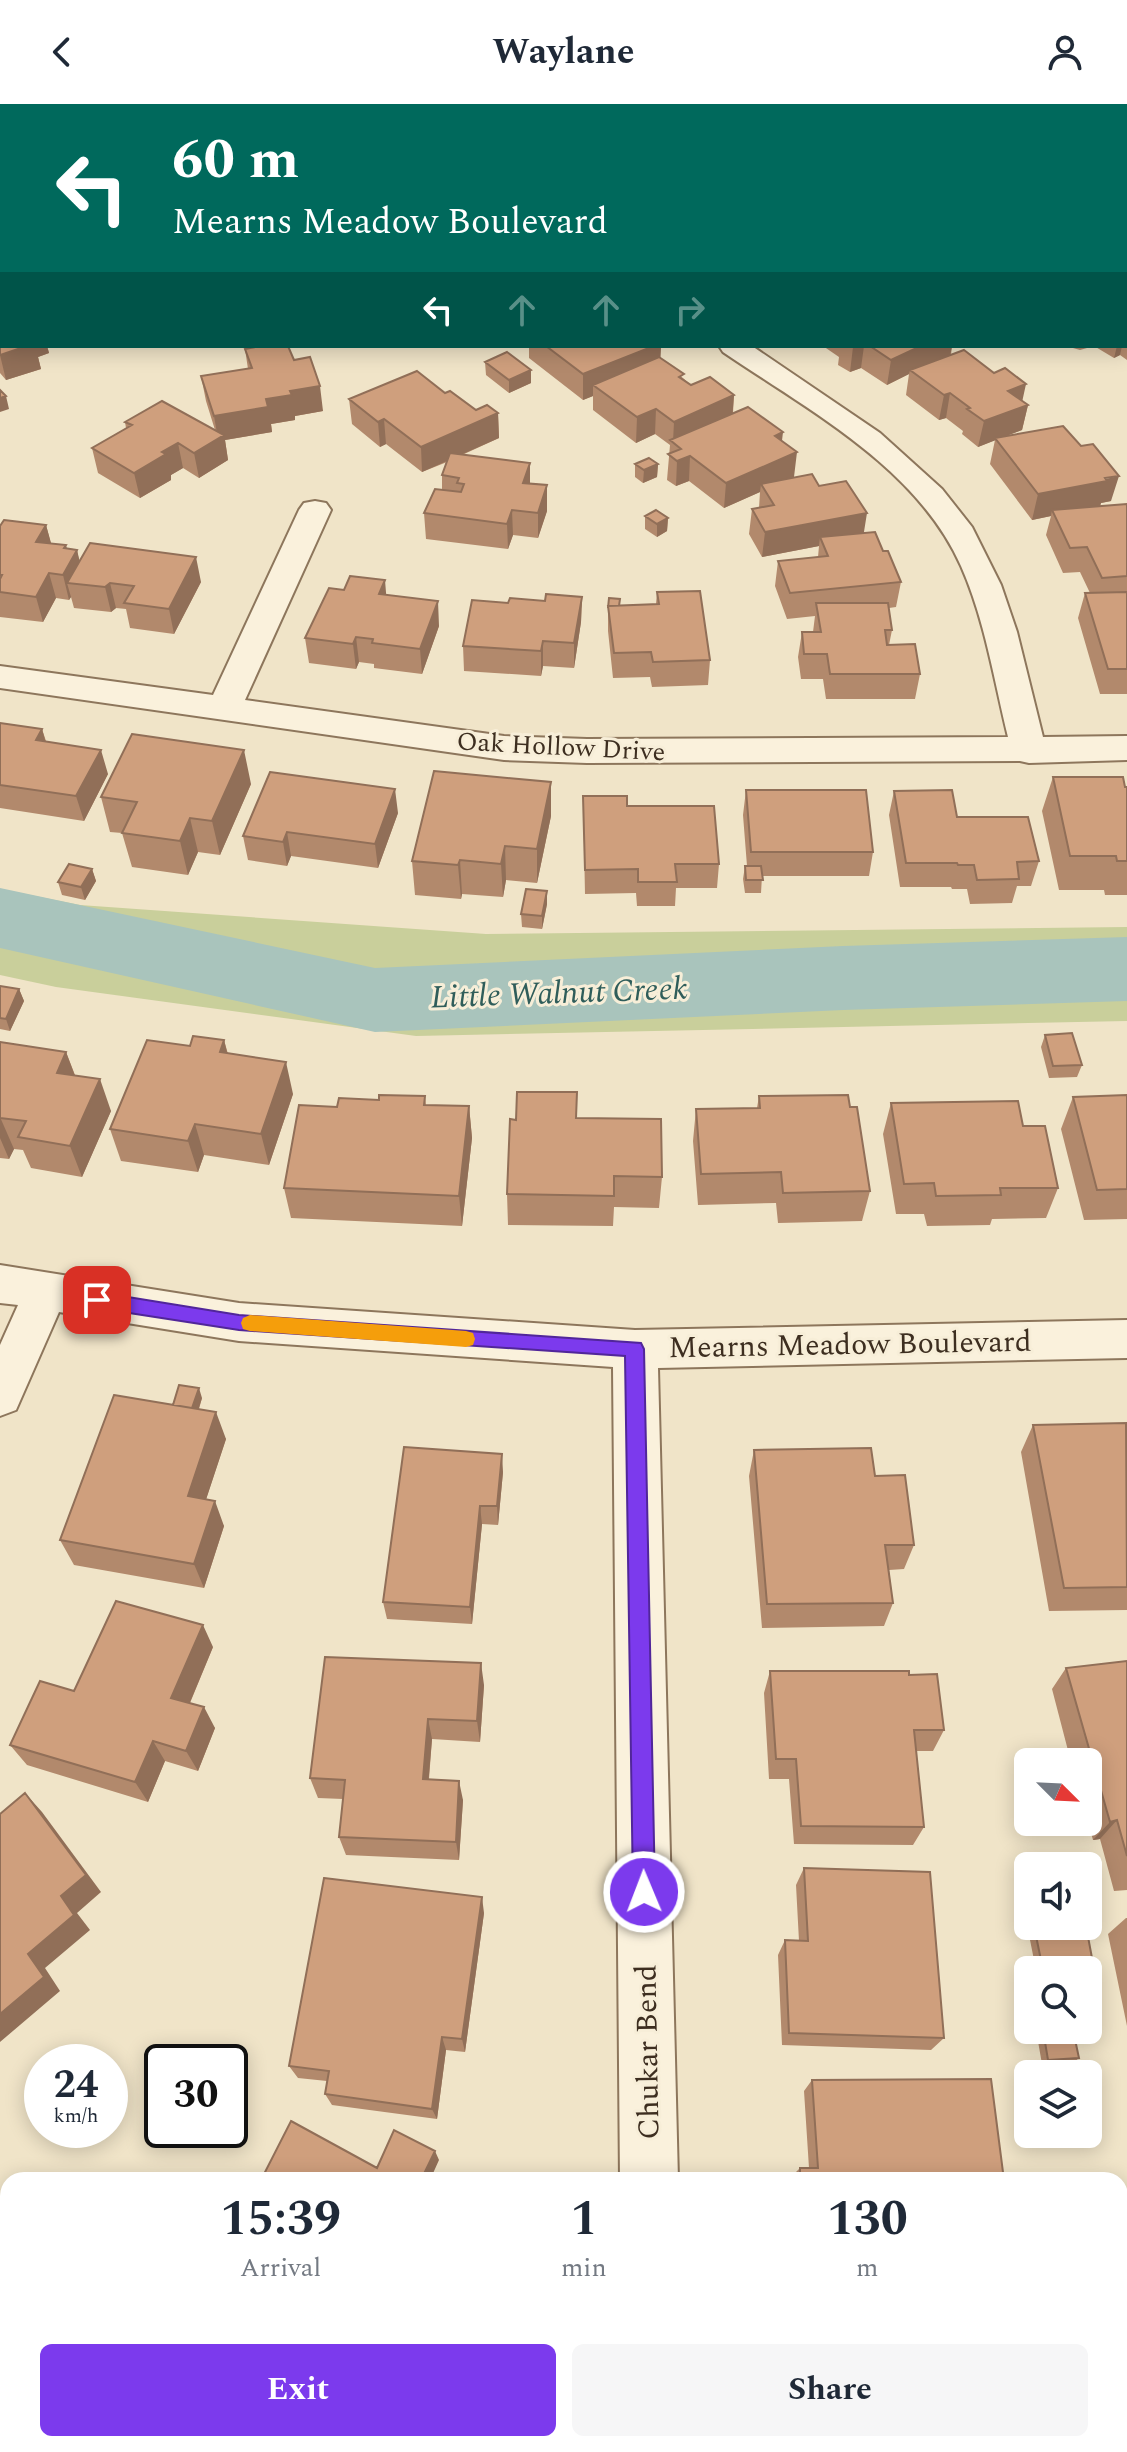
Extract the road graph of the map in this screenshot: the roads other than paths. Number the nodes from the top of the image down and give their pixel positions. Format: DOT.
graph roads {
  1 [pos="736,348"];
  2 [pos="315,510"];
  3 [pos="0,677"];
  4 [pos="224,708"];
  5 [pos="1127,748"];
  6 [pos="1029,751"];
  7 [pos="0,1284"];
  8 [pos="46,1292"];
  9 [pos="1127,1339"];
  10 [pos="635,1349"];
  11 [pos="0,1396"];
  12 [pos="649,2172"];
  1 -- 6 [label="street"];
  2 -- 4 [label="street"];
  3 -- 4 [label="street, Oak Hollow Drive"];
  4 -- 6 [label="street, Oak Hollow Drive"];
  5 -- 6 [label="street, Oak Hollow Drive"];
  7 -- 8 [label="street, Mearns Meadow Boulevard"];
  8 -- 10 [label="street, Mearns Meadow Boulevard"];
  8 -- 11 [label="street"];
  9 -- 10 [label="street, Mearns Meadow Boulevard"];
  10 -- 12 [label="street, Chukar Bend"];
}
